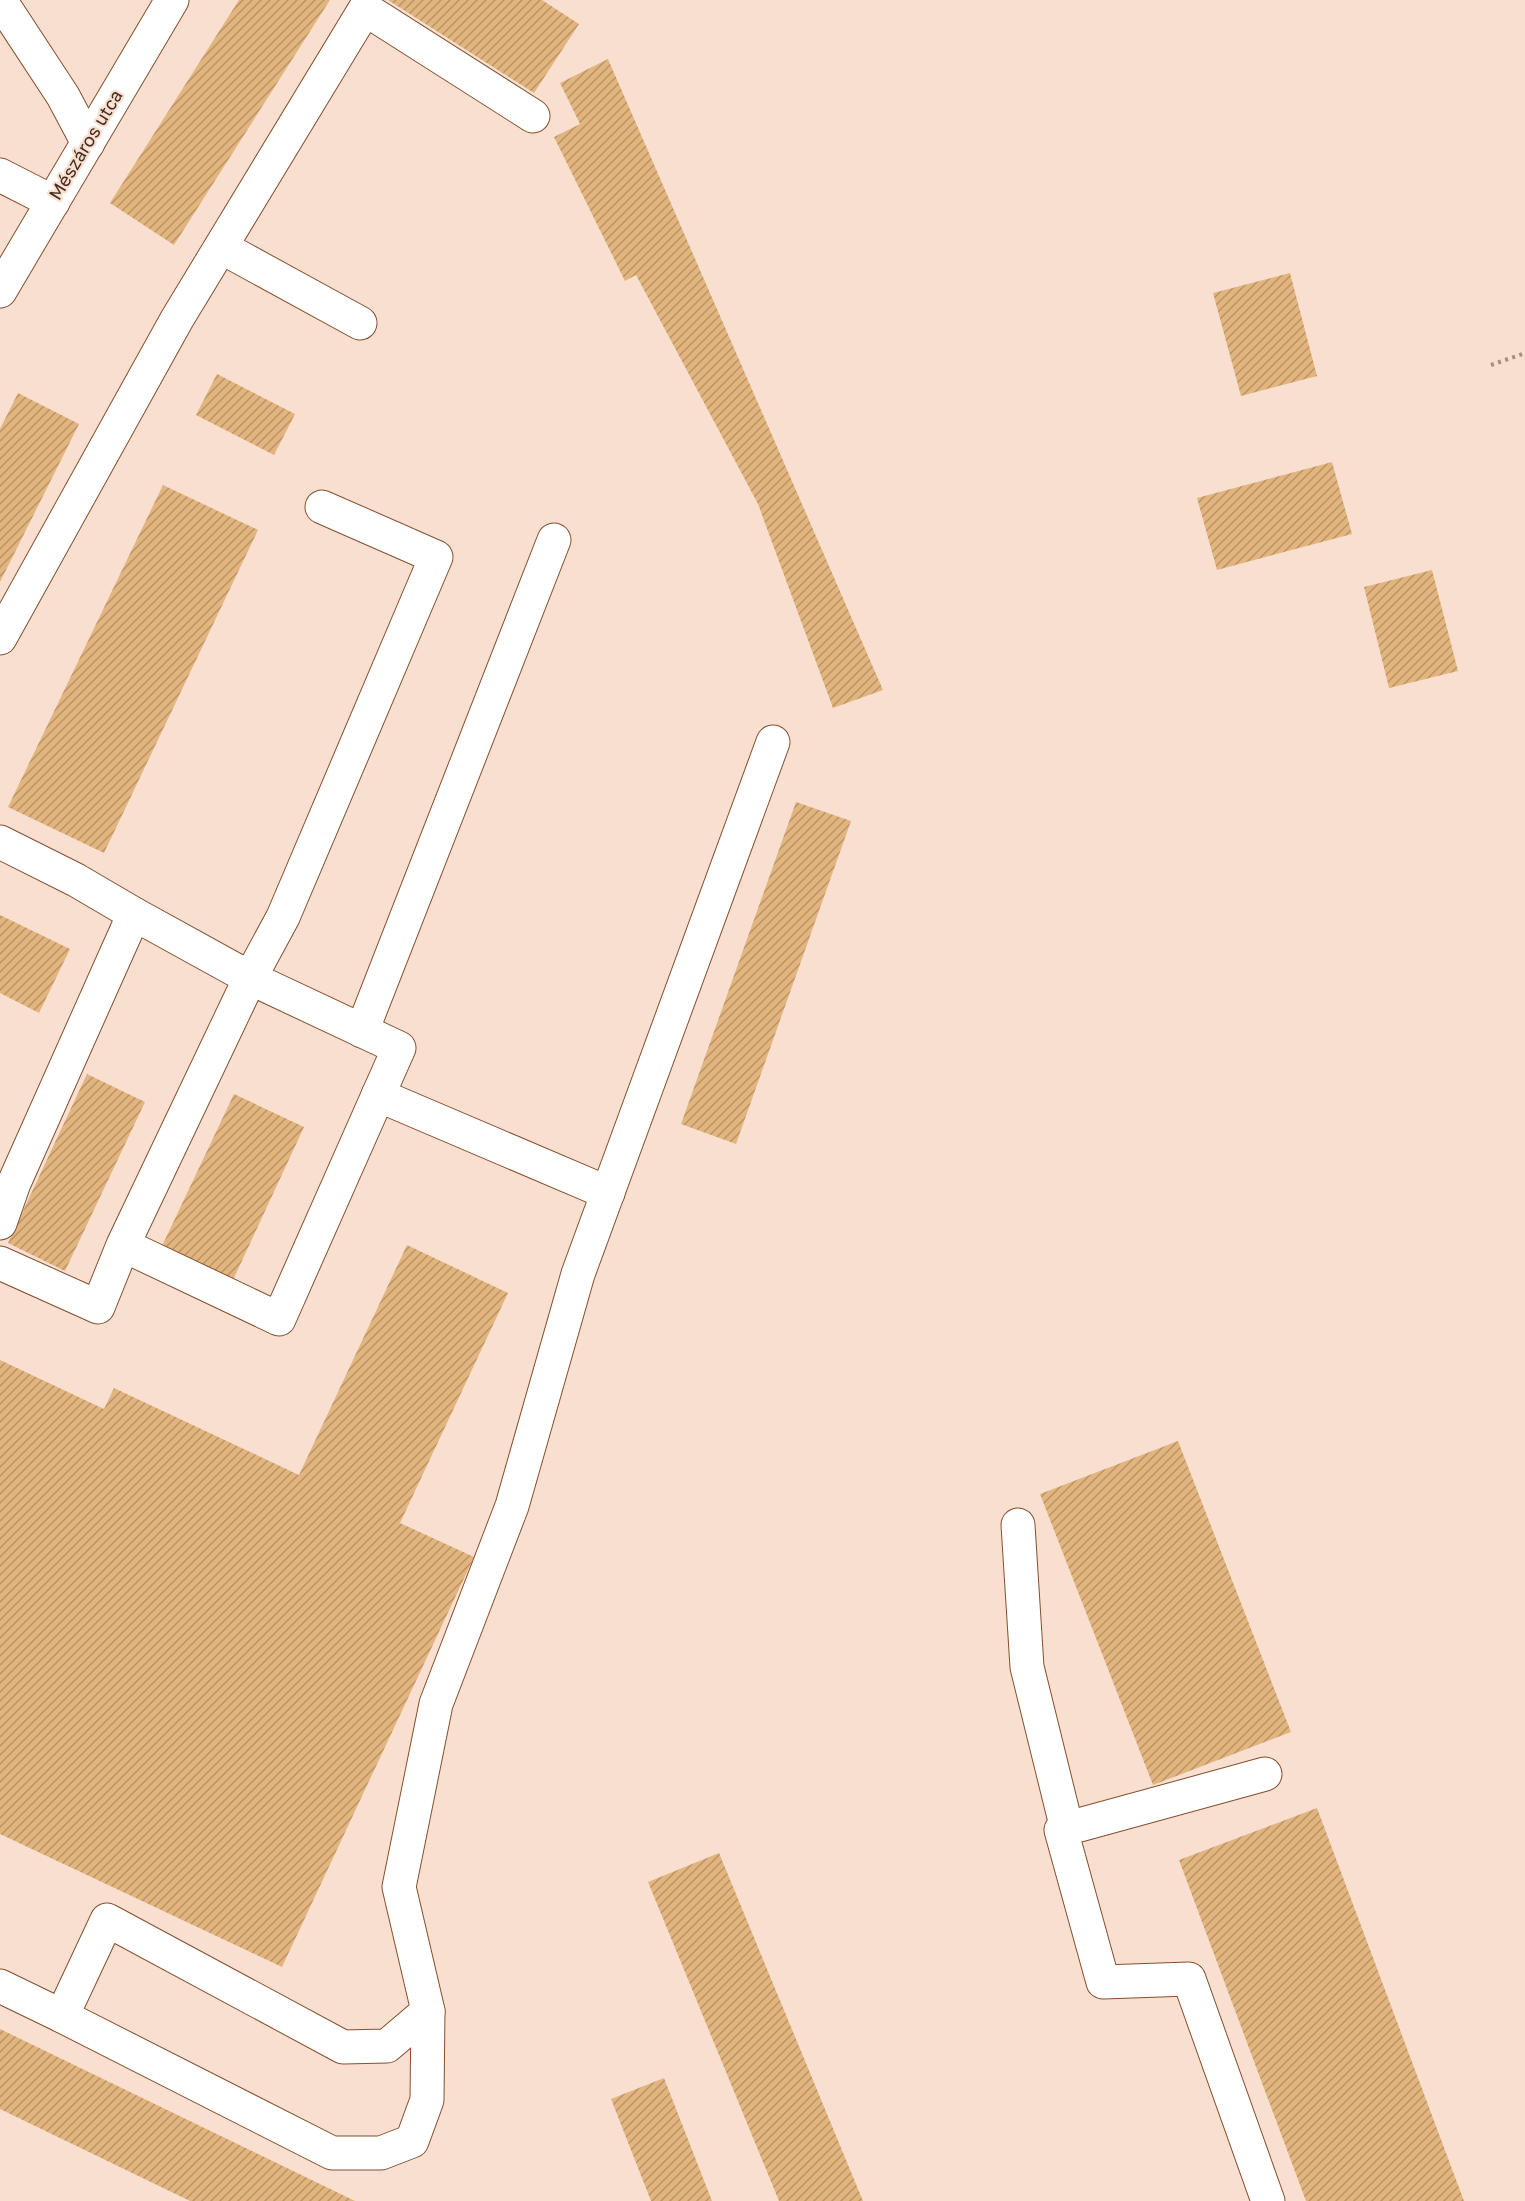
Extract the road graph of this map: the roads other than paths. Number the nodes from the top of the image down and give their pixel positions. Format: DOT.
graph roads {
  1 [pos="0,0"];
  2 [pos="172,0"];
  3 [pos="533,116"];
  4 [pos="88,142"];
  5 [pos="0,175"];
  6 [pos="53,202"];
  7 [pos="221,247"];
  8 [pos="0,291"];
  9 [pos="360,323"];
  10 [pos="322,507"];
  11 [pos="554,540"];
  12 [pos="0,638"];
  13 [pos="773,742"];
  14 [pos="0,842"];
  15 [pos="134,914"];
  16 [pos="250,978"];
  17 [pos="362,1031"];
  18 [pos="378,1095"];
  19 [pos="608,1193"];
  20 [pos="0,1223"];
  21 [pos="123,1245"];
  22 [pos="0,1263"];
  23 [pos="1018,1525"];
  24 [pos="1265,1774"];
  25 [pos="1067,1829"];
  26 [pos="0,1986"];
  27 [pos="428,2011"];
  28 [pos="62,2016"];
  29 [pos="1268,2201"];
  1 -- 4 [label="street"];
  2 -- 4 [label="street, Mészáros utca"];
  3 -- 7 [label="street"];
  4 -- 6 [label="street, Mészáros utca"];
  5 -- 6 [label="street"];
  6 -- 8 [label="street, Mészáros utca"];
  7 -- 9 [label="street"];
  7 -- 12 [label="street"];
  10 -- 16 [label="street"];
  11 -- 17 [label="street"];
  13 -- 19 [label="street"];
  14 -- 15 [label="street"];
  15 -- 16 [label="street"];
  15 -- 20 [label="street"];
  16 -- 17 [label="street"];
  16 -- 21 [label="street"];
  17 -- 18 [label="street"];
  18 -- 19 [label="street"];
  18 -- 21 [label="street"];
  19 -- 27 [label="street"];
  21 -- 22 [label="street"];
  23 -- 25 [label="street"];
  24 -- 25 [label="street"];
  25 -- 29 [label="street"];
  26 -- 28 [label="street"];
  27 -- 28 [label="street"];
  27 -- 28 [label="street"];
}
